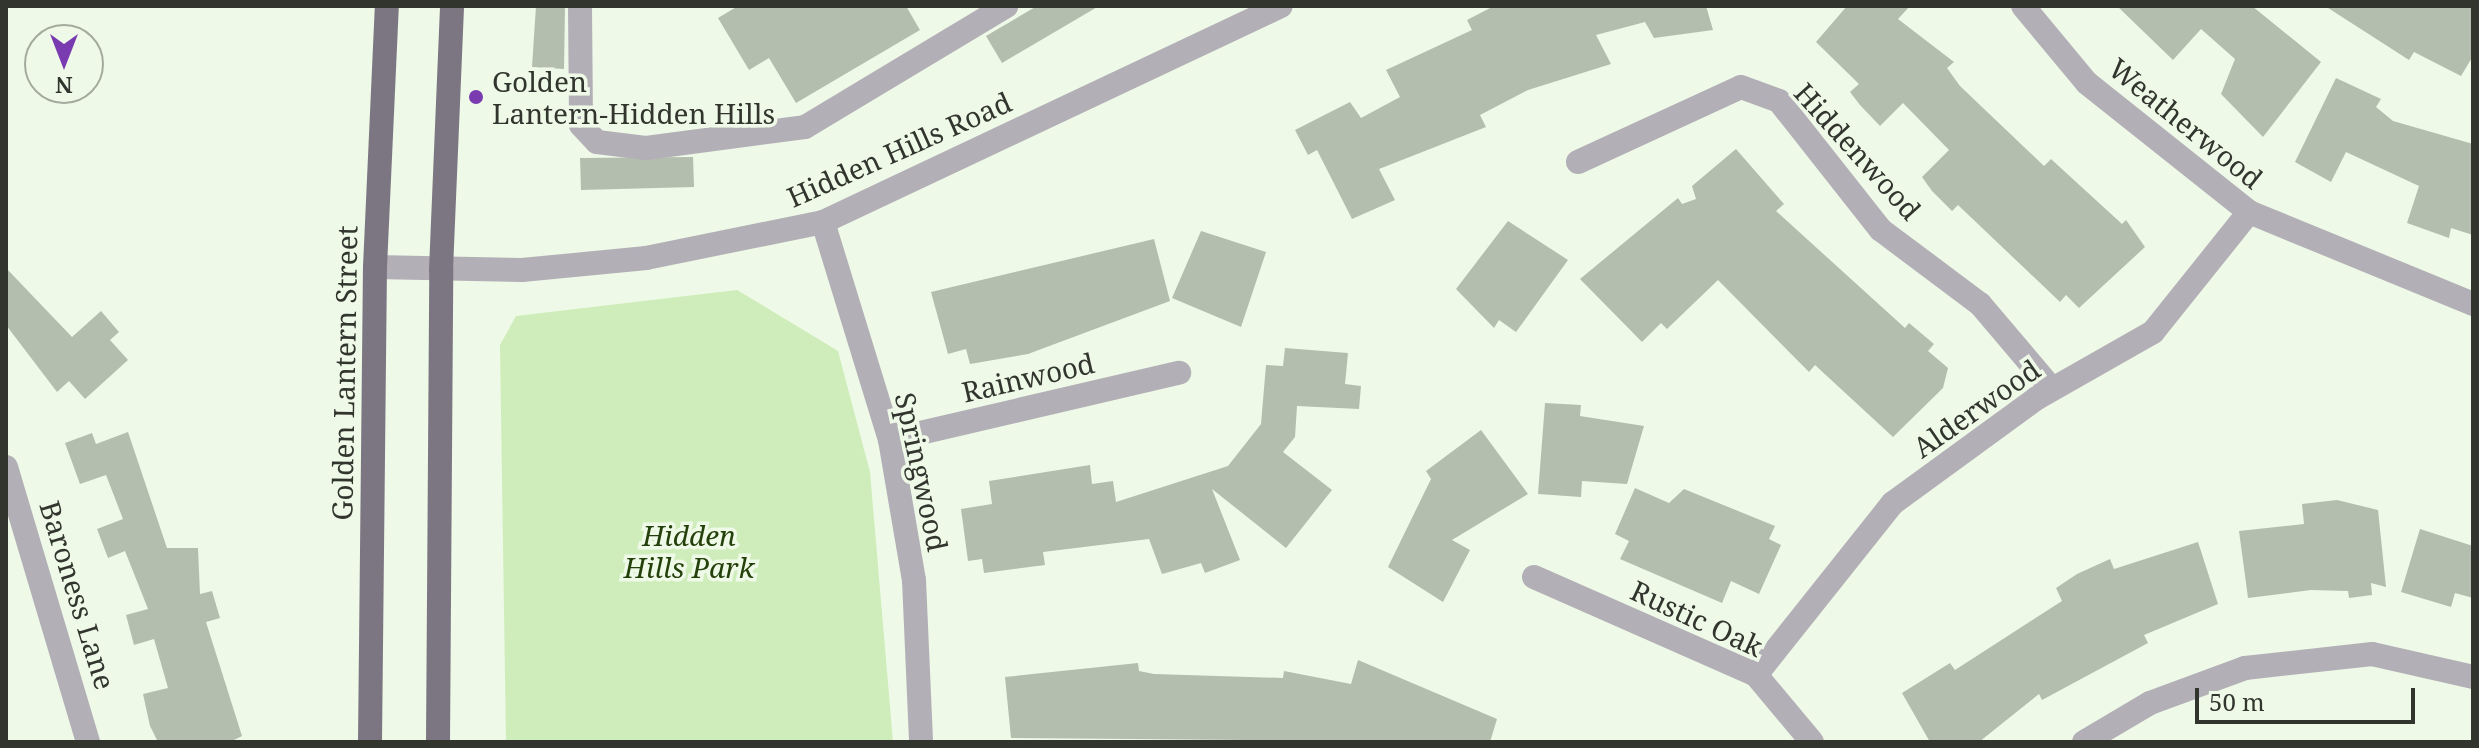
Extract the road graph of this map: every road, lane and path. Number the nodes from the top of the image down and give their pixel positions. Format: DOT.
graph roads {
  1 [pos="387,6"];
  2 [pos="452,6"];
  3 [pos="580,6"];
  4 [pos="1006,6"];
  5 [pos="1281,6"];
  6 [pos="2023,6"];
  7 [pos="1578,162"];
  8 [pos="2249,212"];
  9 [pos="823,222"];
  10 [pos="375,267"];
  11 [pos="441,270"];
  12 [pos="2473,304"];
  13 [pos="1179,373"];
  14 [pos="2052,389"];
  15 [pos="890,440"];
  16 [pos="6,467"];
  17 [pos="1534,577"];
  18 [pos="1756,675"];
  19 [pos="2473,677"];
  20 [pos="88,742"];
  21 [pos="370,742"];
  22 [pos="438,742"];
  23 [pos="921,742"];
  24 [pos="1812,742"];
  25 [pos="2084,742"];
  1 -- 10 [label="main road, Golden Lantern Street"];
  2 -- 11 [label="main road"];
  3 -- 4 [label="street"];
  5 -- 9 [label="street, Hidden Hills Road"];
  6 -- 8 [label="street, Weatherwood"];
  7 -- 14 [label="street, Hiddenwood"];
  8 -- 12 [label="street, Weatherwood"];
  8 -- 14 [label="street, Alderwood"];
  9 -- 11 [label="street, Hidden Hills Road"];
  9 -- 15 [label="street, Springwood"];
  10 -- 11 [label="street, Hidden Hills Road"];
  10 -- 21 [label="main road, Golden Lantern Street"];
  11 -- 22 [label="main road"];
  13 -- 15 [label="street, Rainwood"];
  14 -- 18 [label="street, Alderwood"];
  15 -- 23 [label="street, Springwood"];
  16 -- 20 [label="street, Baroness Lane"];
  17 -- 18 [label="street, Rustic Oak"];
  18 -- 24 [label="street, Rustic Oak"];
  19 -- 25 [label="street"];
}
